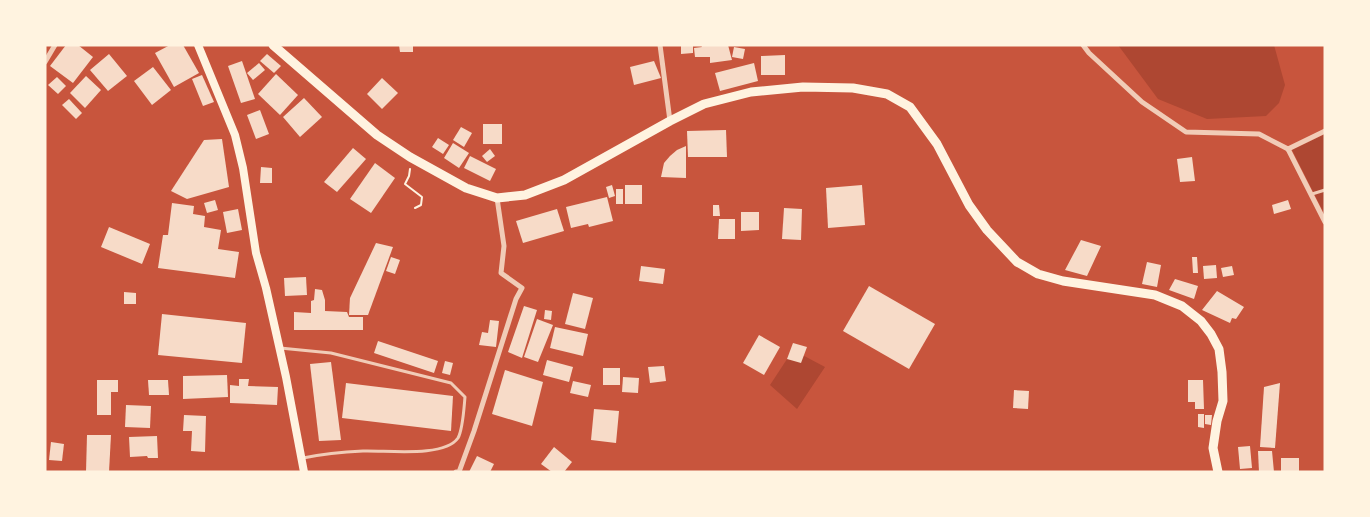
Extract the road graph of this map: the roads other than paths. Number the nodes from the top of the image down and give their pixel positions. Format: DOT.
graph roads {
  1 [pos="55,45"];
  2 [pos="198,45"];
  3 [pos="273,45"];
  4 [pos="660,45"];
  5 [pos="1083,45"];
  6 [pos="45,62"];
  7 [pos="669,121"];
  8 [pos="1325,131"];
  9 [pos="1288,149"];
  10 [pos="1325,190"];
  11 [pos="1310,194"];
  12 [pos="496,198"];
  13 [pos="1325,222"];
  14 [pos="279,348"];
  15 [pos="302,458"];
  16 [pos="304,472"];
  17 [pos="456,472"];
  18 [pos="1218,472"];
  1 -- 6 [label="street"];
  2 -- 14 [label="main road"];
  3 -- 12 [label="highway"];
  4 -- 7 [label="street"];
  5 -- 9 [label="street"];
  7 -- 12 [label="highway"];
  7 -- 18 [label="highway"];
  8 -- 9 [label="street"];
  9 -- 11 [label="street"];
  10 -- 11 [label="lane"];
  11 -- 13 [label="street"];
  12 -- 17 [label="street"];
  14 -- 15 [label="main road"];
  14 -- 15 [label="lane"];
  15 -- 16 [label="main road"];
}
